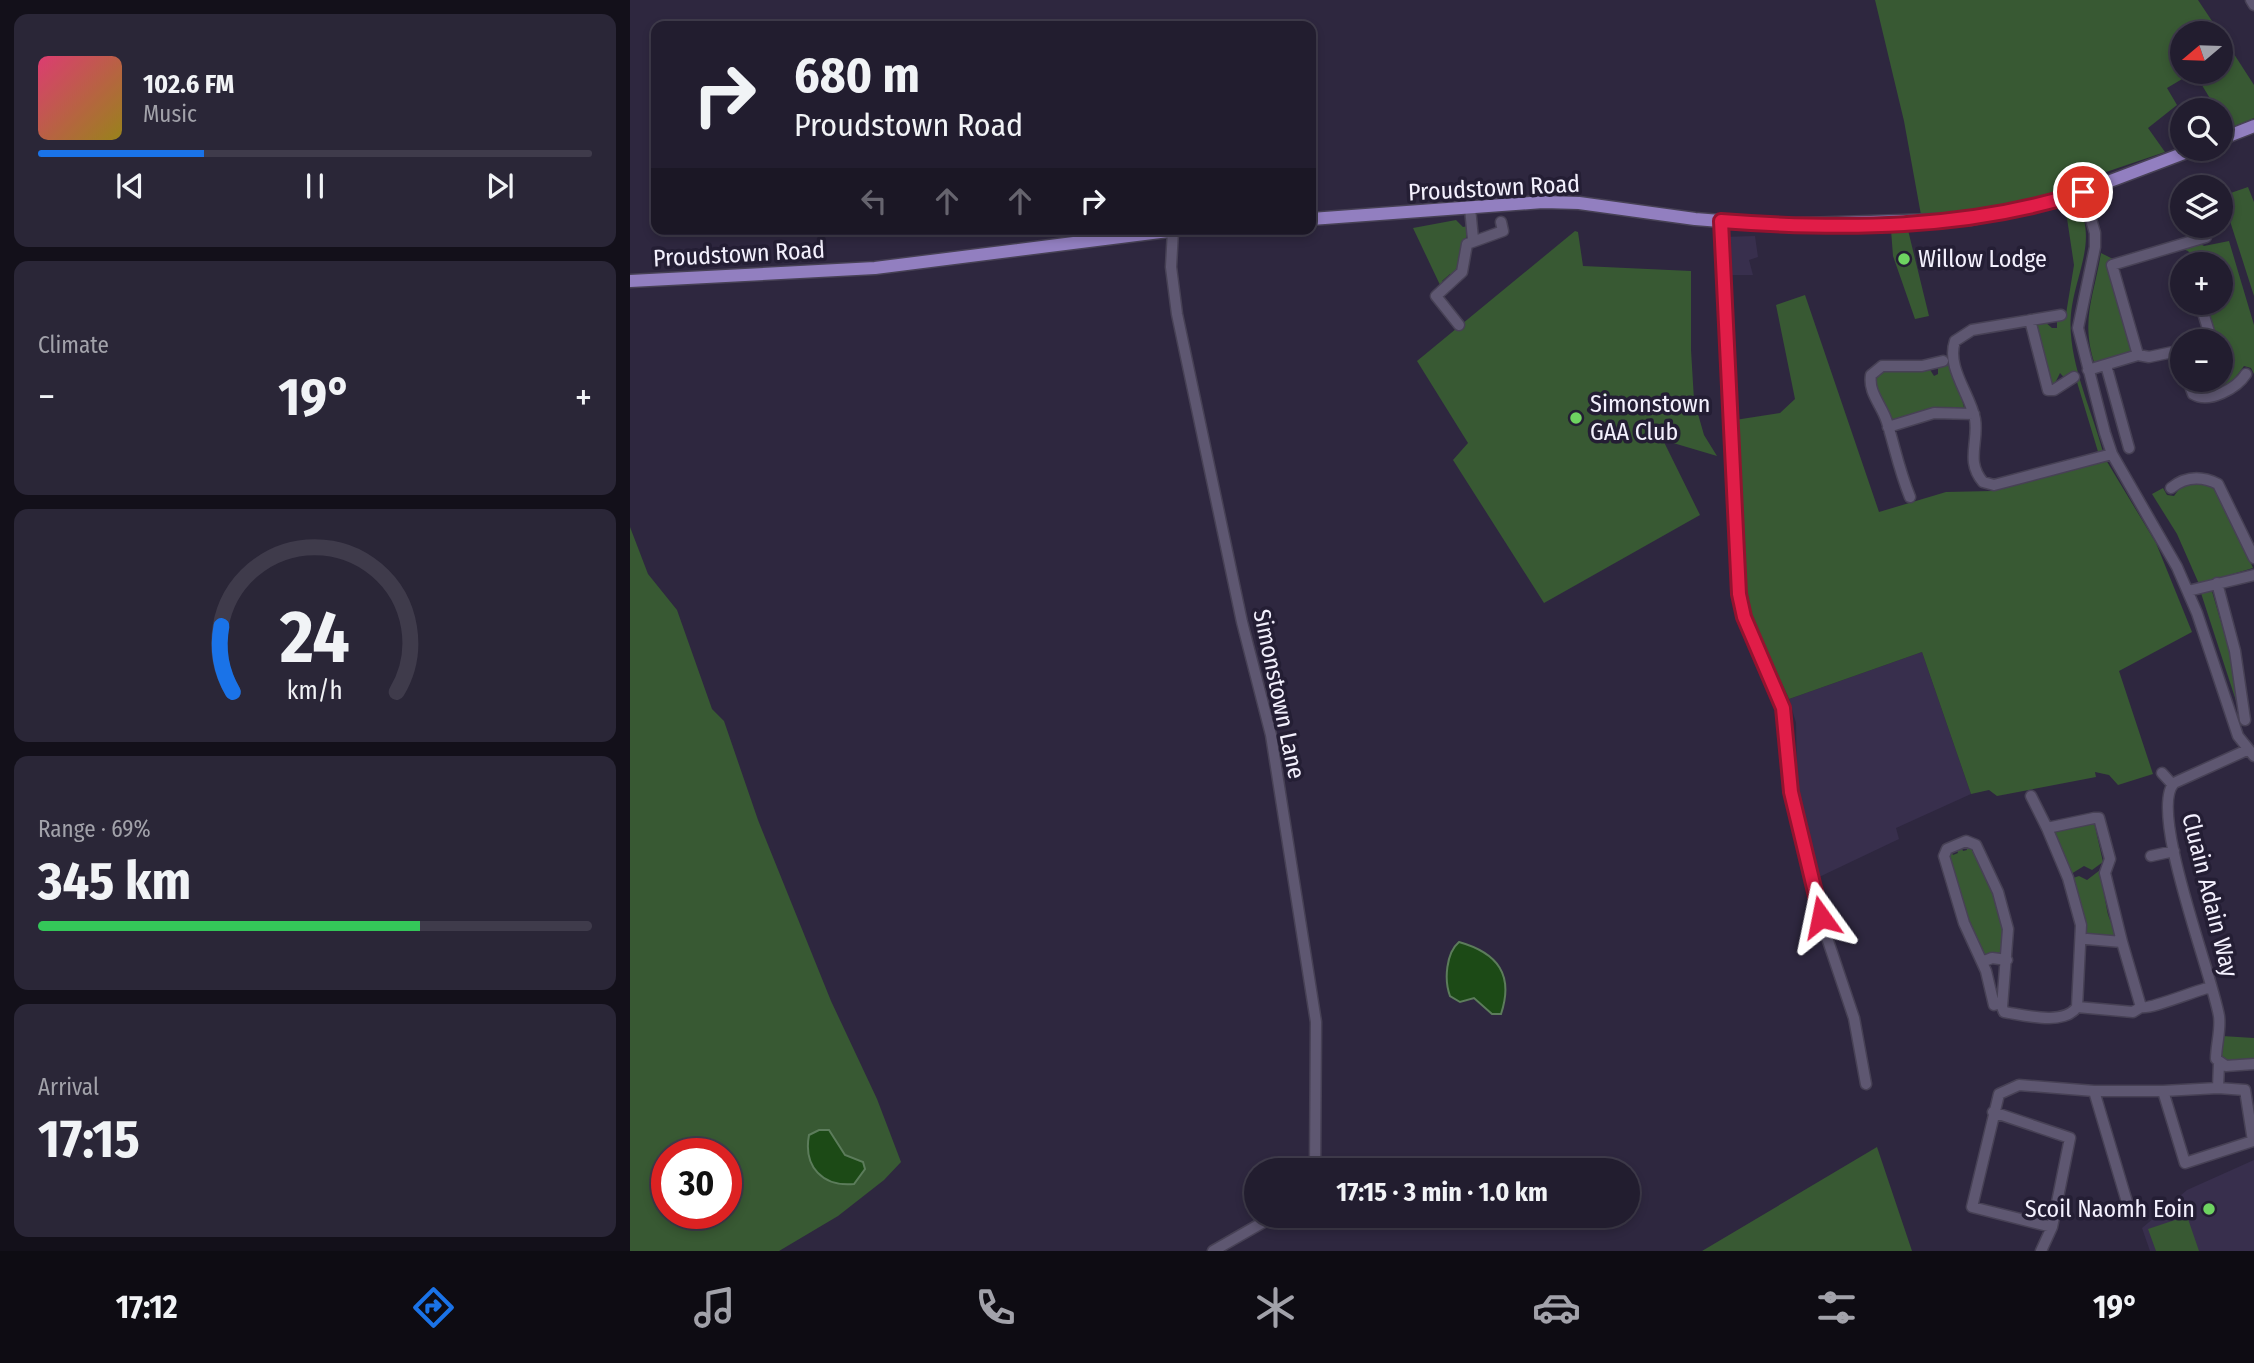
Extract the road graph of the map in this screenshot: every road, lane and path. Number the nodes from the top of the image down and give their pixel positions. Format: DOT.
graph roads {
  1 [pos="2251,0"];
  2 [pos="2254,5"];
  3 [pos="2254,126"];
  4 [pos="2233,134"];
  5 [pos="2170,159"];
  6 [pos="2083,192"];
  7 [pos="1470,208"];
  8 [pos="1316,219"];
  9 [pos="1721,221"];
  10 [pos="1501,222"];
  11 [pos="1138,235"];
  12 [pos="1177,235"];
  13 [pos="2203,238"];
  14 [pos="1473,239"];
  15 [pos="630,281"];
  16 [pos="2030,320"];
  17 [pos="1459,325"];
  18 [pos="2054,329"];
  19 [pos="2138,355"];
  20 [pos="2170,355"];
  21 [pos="2106,365"];
  22 [pos="1937,367"];
  23 [pos="2088,370"];
  24 [pos="2246,374"];
  25 [pos="2066,378"];
  26 [pos="2233,386"];
  27 [pos="2192,392"];
  28 [pos="2219,392"];
  29 [pos="1974,414"];
  30 [pos="1888,427"];
  31 [pos="2132,443"];
  32 [pos="2112,454"];
  33 [pos="2171,488"];
  34 [pos="1910,497"];
  35 [pos="2254,558"];
  36 [pos="2254,575"];
  37 [pos="2217,583"];
  38 [pos="2188,591"];
  39 [pos="2245,720"];
  40 [pos="2251,753"];
  41 [pos="2162,773"];
  42 [pos="2172,784"];
  43 [pos="2031,796"];
  44 [pos="2047,828"];
  45 [pos="2174,851"];
  46 [pos="2151,856"];
  47 [pos="2087,939"];
  48 [pos="2122,942"];
  49 [pos="2007,960"];
  50 [pos="1982,962"];
  51 [pos="2211,987"];
  52 [pos="2077,1007"];
  53 [pos="2141,1007"];
  54 [pos="1999,1008"];
  55 [pos="2219,1063"];
  56 [pos="2254,1064"];
  57 [pos="1866,1084"];
  58 [pos="2218,1088"];
  59 [pos="2094,1091"];
  60 [pos="2163,1091"];
  61 [pos="1993,1112"];
  62 [pos="1315,1158"];
  63 [pos="2127,1202"];
  64 [pos="2052,1227"];
  65 [pos="1253,1228"];
  66 [pos="1213,1251"];
  67 [pos="2041,1251"];
  1 -- 2 [label="street"];
  3 -- 4 [label="main road"];
  5 -- 6 [label="main road, Proudstown Road"];
  6 -- 9 [label="main road, Proudstown Road"];
  6 -- 23 [label="street"];
  7 -- 8 [label="main road, Proudstown Road"];
  7 -- 9 [label="main road, Proudstown Road"];
  7 -- 14 [label="street"];
  9 -- 57 [label="street"];
  10 -- 14 [label="street"];
  11 -- 15 [label="main road, Proudstown Road"];
  12 -- 62 [label="street, Simonstown Lane"];
  13 -- 19 [label="street"];
  14 -- 17 [label="street"];
  16 -- 18 [label="street"];
  16 -- 25 [label="street"];
  16 -- 29 [label="street"];
  19 -- 20 [label="street"];
  19 -- 21 [label="street"];
  21 -- 23 [label="street"];
  21 -- 31 [label="street"];
  22 -- 30 [label="street"];
  23 -- 32 [label="street"];
  24 -- 26 [label="street"];
  27 -- 28 [label="street"];
  29 -- 30 [label="street"];
  29 -- 32 [label="street"];
  30 -- 34 [label="street"];
  32 -- 38 [label="street"];
  33 -- 35 [label="street"];
  36 -- 37 [label="street"];
  37 -- 38 [label="street"];
  37 -- 39 [label="street"];
  38 -- 40 [label="street"];
  40 -- 42 [label="street, Cluain Adain Way"];
  41 -- 42 [label="street"];
  42 -- 45 [label="street, Cluain Adain Way"];
  43 -- 44 [label="street"];
  44 -- 48 [label="street"];
  44 -- 52 [label="street"];
  45 -- 46 [label="street"];
  45 -- 51 [label="street, Cluain Adain Way"];
  47 -- 48 [label="street"];
  48 -- 53 [label="street"];
  49 -- 50 [label="street"];
  49 -- 50 [label="street"];
  49 -- 54 [label="street"];
  50 -- 54 [label="street"];
  51 -- 53 [label="street"];
  51 -- 55 [label="street, Cluain Adain Way"];
  52 -- 53 [label="street"];
  52 -- 54 [label="street"];
  55 -- 56 [label="street"];
  55 -- 58 [label="street, Cluain Adain Way"];
  58 -- 60 [label="street"];
  58 -- 60 [label="street"];
  59 -- 60 [label="street"];
  59 -- 61 [label="street"];
  59 -- 63 [label="street"];
  61 -- 64 [label="street"];
  61 -- 64 [label="street"];
  64 -- 67 [label="street"];
  65 -- 66 [label="street"];
}
